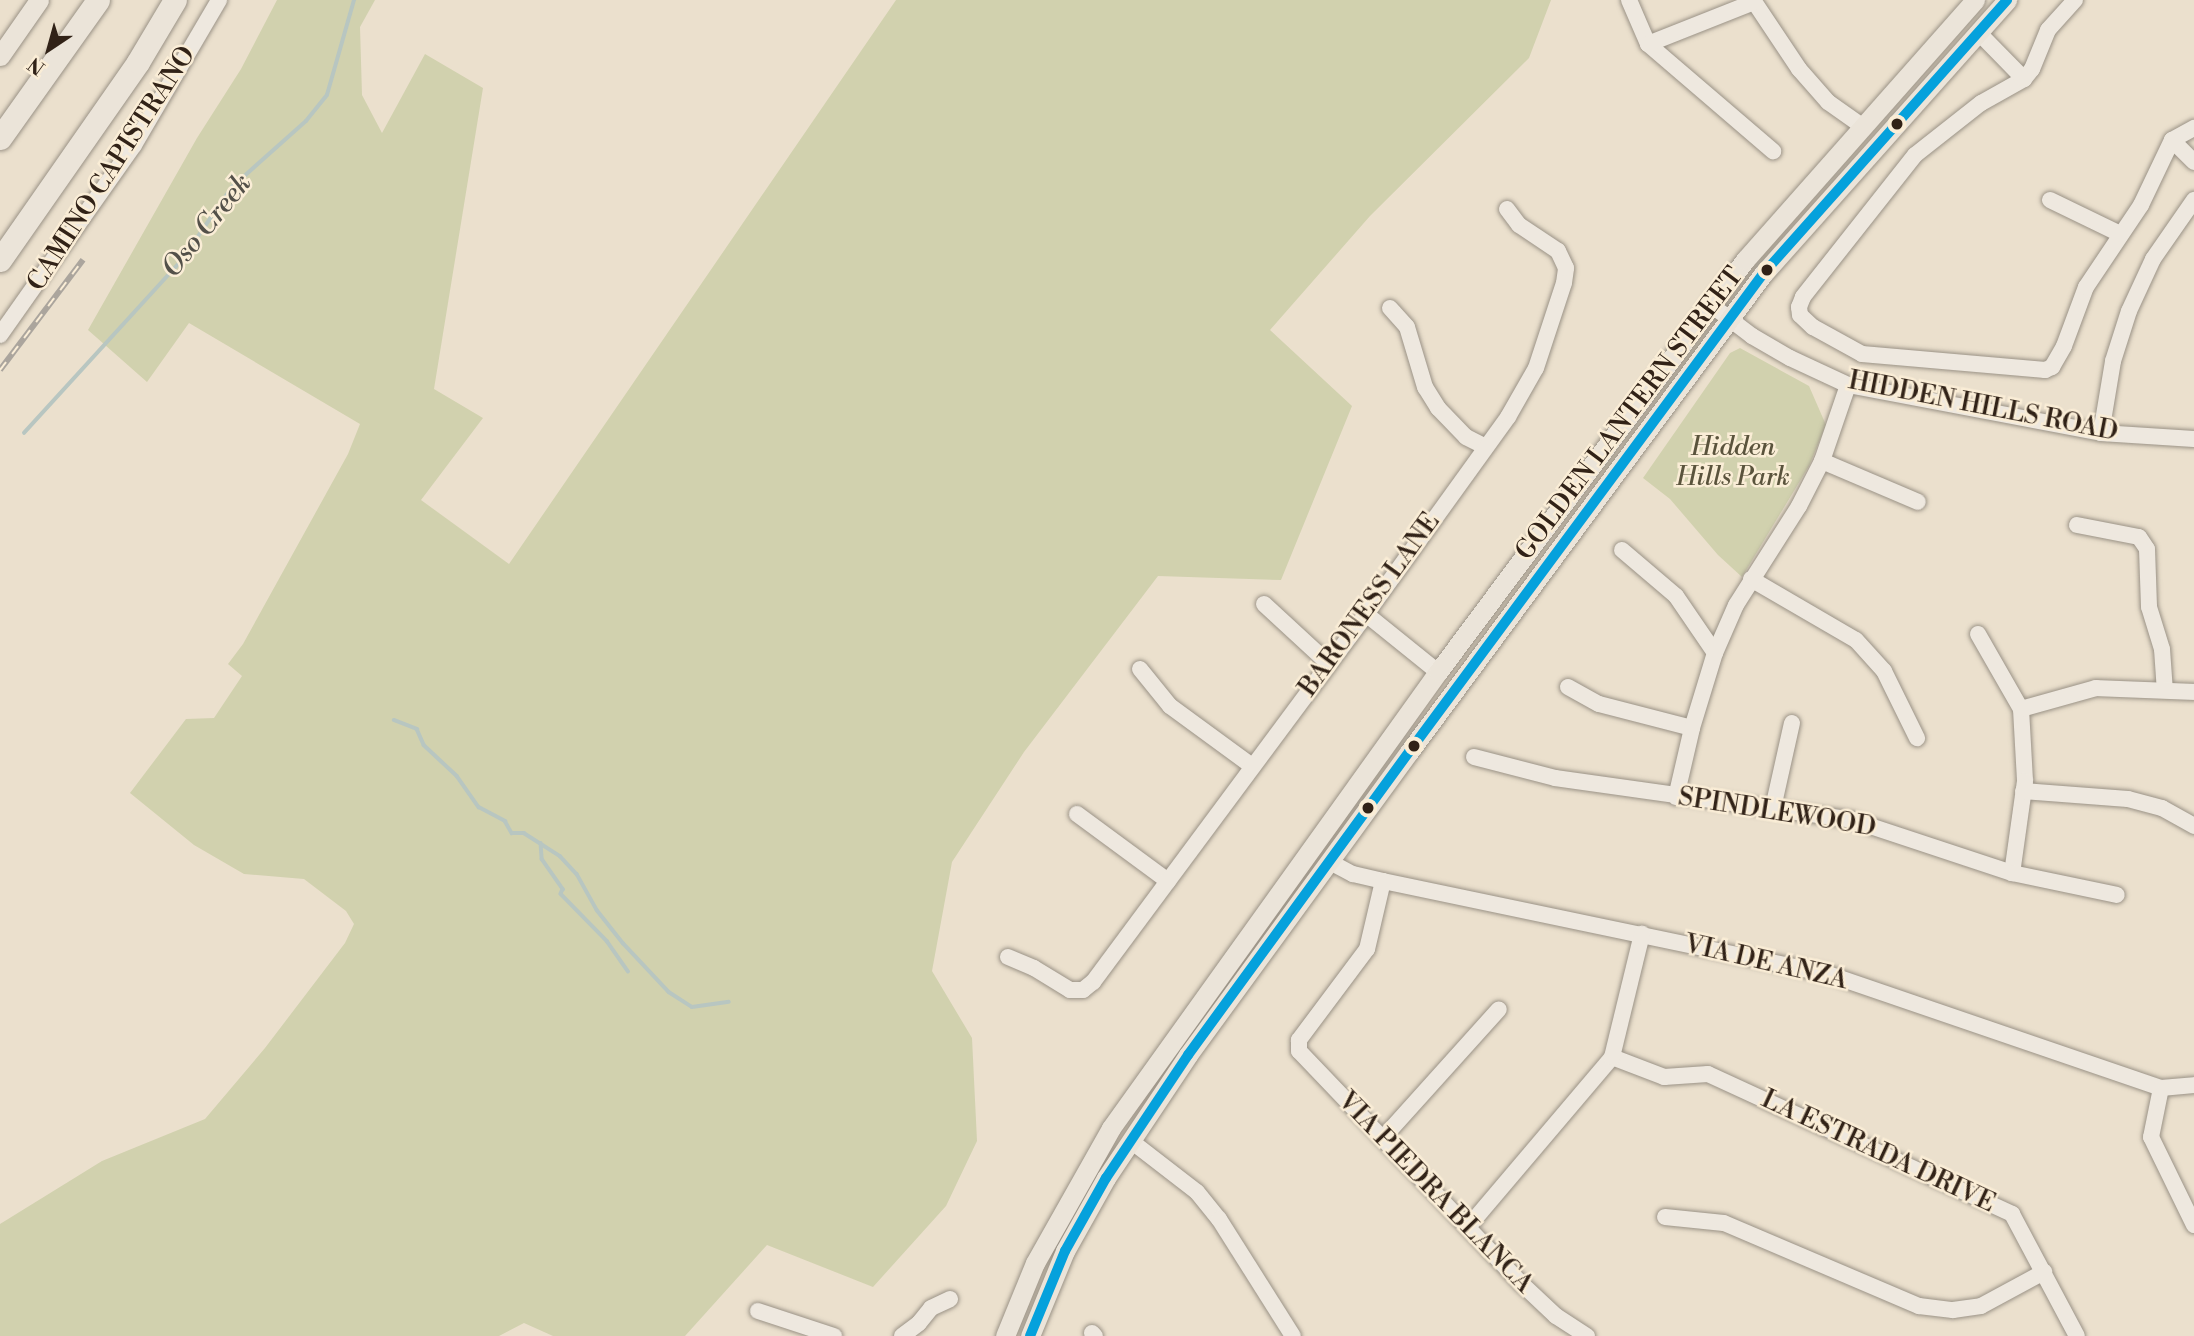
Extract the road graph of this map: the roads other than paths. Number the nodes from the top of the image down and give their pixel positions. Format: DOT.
graph roads {
  1 [pos="39,0"];
  2 [pos="98,0"];
  3 [pos="175,0"];
  4 [pos="219,0"];
  5 [pos="1629,0"];
  6 [pos="1975,0"];
  7 [pos="2007,0"];
  8 [pos="2075,0"];
  9 [pos="1753,1"];
  10 [pos="1978,32"];
  11 [pos="1648,44"];
  12 [pos="0,55"];
  13 [pos="2024,79"];
  14 [pos="1861,126"];
  15 [pos="2186,136"];
  16 [pos="0,138"];
  17 [pos="1773,151"];
  18 [pos="2194,162"];
  19 [pos="2050,200"];
  20 [pos="2194,200"];
  21 [pos="1507,209"];
  22 [pos="2120,234"];
  23 [pos="0,260"];
  24 [pos="1710,304"];
  25 [pos="1390,309"];
  26 [pos="1728,319"];
  27 [pos="0,335"];
  28 [pos="1848,385"];
  29 [pos="2101,433"];
  30 [pos="2194,439"];
  31 [pos="1486,447"];
  32 [pos="1822,461"];
  33 [pos="1918,502"];
  34 [pos="2077,525"];
  35 [pos="1622,550"];
  36 [pos="1751,579"];
  37 [pos="1264,604"];
  38 [pos="1366,614"];
  39 [pos="1978,634"];
  40 [pos="1715,653"];
  41 [pos="1479,659"];
  42 [pos="1328,663"];
  43 [pos="1140,669"];
  44 [pos="1438,672"];
  45 [pos="1568,687"];
  46 [pos="2165,688"];
  47 [pos="2194,692"];
  48 [pos="1444,706"];
  49 [pos="2021,709"];
  50 [pos="1792,723"];
  51 [pos="1692,728"];
  52 [pos="1917,738"];
  53 [pos="1474,757"];
  54 [pos="1252,766"];
  55 [pos="2023,791"];
  56 [pos="1676,797"];
  57 [pos="1773,808"];
  58 [pos="1077,814"];
  59 [pos="2194,826"];
  60 [pos="1324,832"];
  61 [pos="1330,862"];
  62 [pos="2012,873"];
  63 [pos="1295,874"];
  64 [pos="1168,881"];
  65 [pos="1383,881"];
  66 [pos="2117,895"];
  67 [pos="1642,934"];
  68 [pos="1008,957"];
  69 [pos="1499,1009"];
  70 [pos="1163,1053"];
  71 [pos="1612,1057"];
  72 [pos="2194,1085"];
  73 [pos="2161,1088"];
  74 [pos="1382,1138"];
  75 [pos="1131,1141"];
  76 [pos="1065,1209"];
  77 [pos="1665,1217"];
  78 [pos="2194,1225"];
  79 [pos="1468,1227"];
  80 [pos="2045,1272"];
  81 [pos="950,1299"];
  82 [pos="758,1311"];
  83 [pos="824,1334"];
  84 [pos="1290,1335"];
  85 [pos="902,1336"];
  86 [pos="1006,1336"];
  87 [pos="1030,1336"];
  88 [pos="1587,1336"];
  89 [pos="2077,1336"];
  1 -- 12 [label="main road"];
  2 -- 16 [label="highway"];
  3 -- 23 [label="highway"];
  4 -- 27 [label="street, CAMINO CAPISTRANO"];
  5 -- 11 [label="street"];
  6 -- 14 [label="main road, GOLDEN LANTERN STREET"];
  7 -- 10 [label="main road, GOLDEN LANTERN STREET"];
  8 -- 13 [label="street"];
  9 -- 11 [label="street"];
  9 -- 14 [label="street"];
  10 -- 13 [label="street"];
  10 -- 26 [label="main road, GOLDEN LANTERN STREET"];
  11 -- 17 [label="street"];
  13 -- 22 [label="street"];
  14 -- 24 [label="main road, GOLDEN LANTERN STREET"];
  15 -- 18 [label="street"];
  15 -- 22 [label="street"];
  19 -- 22 [label="street"];
  20 -- 29 [label="street"];
  21 -- 31 [label="street, BARONESS LANE"];
  24 -- 26 [label="street, HIDDEN HILLS ROAD"];
  24 -- 44 [label="main road, GOLDEN LANTERN STREET"];
  25 -- 31 [label="street"];
  26 -- 28 [label="street, HIDDEN HILLS ROAD"];
  26 -- 41 [label="main road, GOLDEN LANTERN STREET"];
  28 -- 29 [label="street, HIDDEN HILLS ROAD"];
  28 -- 32 [label="street"];
  29 -- 30 [label="street, HIDDEN HILLS ROAD"];
  31 -- 38 [label="street, BARONESS LANE"];
  32 -- 33 [label="street"];
  32 -- 36 [label="street"];
  34 -- 46 [label="street"];
  35 -- 40 [label="street"];
  36 -- 40 [label="street"];
  36 -- 52 [label="street"];
  37 -- 42 [label="street"];
  38 -- 42 [label="street, BARONESS LANE"];
  38 -- 44 [label="street"];
  39 -- 49 [label="street"];
  40 -- 51 [label="street"];
  41 -- 44 [label="main road"];
  41 -- 48 [label="main road, GOLDEN LANTERN STREET"];
  42 -- 54 [label="street, BARONESS LANE"];
  43 -- 54 [label="street"];
  44 -- 48 [label="main road"];
  44 -- 60 [label="main road, GOLDEN LANTERN STREET"];
  45 -- 51 [label="street"];
  46 -- 47 [label="street"];
  46 -- 49 [label="street"];
  48 -- 61 [label="main road, GOLDEN LANTERN STREET"];
  49 -- 55 [label="street"];
  50 -- 57 [label="street"];
  51 -- 56 [label="street"];
  53 -- 56 [label="street, SPINDLEWOOD"];
  54 -- 64 [label="street, BARONESS LANE"];
  55 -- 59 [label="street"];
  55 -- 62 [label="street"];
  56 -- 57 [label="street, SPINDLEWOOD"];
  57 -- 62 [label="street, SPINDLEWOOD"];
  58 -- 64 [label="street"];
  60 -- 61 [label="main road"];
  60 -- 63 [label="main road, GOLDEN LANTERN STREET"];
  61 -- 63 [label="main road"];
  61 -- 65 [label="street, VIA DE ANZA"];
  61 -- 75 [label="main road, GOLDEN LANTERN STREET"];
  62 -- 66 [label="street, SPINDLEWOOD"];
  63 -- 70 [label="main road, GOLDEN LANTERN STREET"];
  64 -- 68 [label="street, BARONESS LANE"];
  65 -- 67 [label="street, VIA DE ANZA"];
  65 -- 74 [label="street, VIA PIEDRA BLANCA"];
  67 -- 71 [label="street"];
  67 -- 73 [label="street, VIA DE ANZA"];
  69 -- 74 [label="street"];
  70 -- 75 [label="main road"];
  70 -- 76 [label="main road"];
  71 -- 79 [label="street"];
  71 -- 80 [label="street, LA ESTRADA DRIVE"];
  72 -- 73 [label="street, VIA DE ANZA"];
  73 -- 78 [label="street"];
  74 -- 79 [label="street, VIA PIEDRA BLANCA"];
  75 -- 76 [label="main road"];
  75 -- 84 [label="street"];
  75 -- 87 [label="main road, GOLDEN LANTERN STREET"];
  76 -- 86 [label="main road"];
  77 -- 80 [label="street"];
  79 -- 88 [label="street, VIA PIEDRA BLANCA"];
  80 -- 89 [label="street, LA ESTRADA DRIVE"];
  81 -- 85 [label="street"];
  82 -- 83 [label="street"];
}
